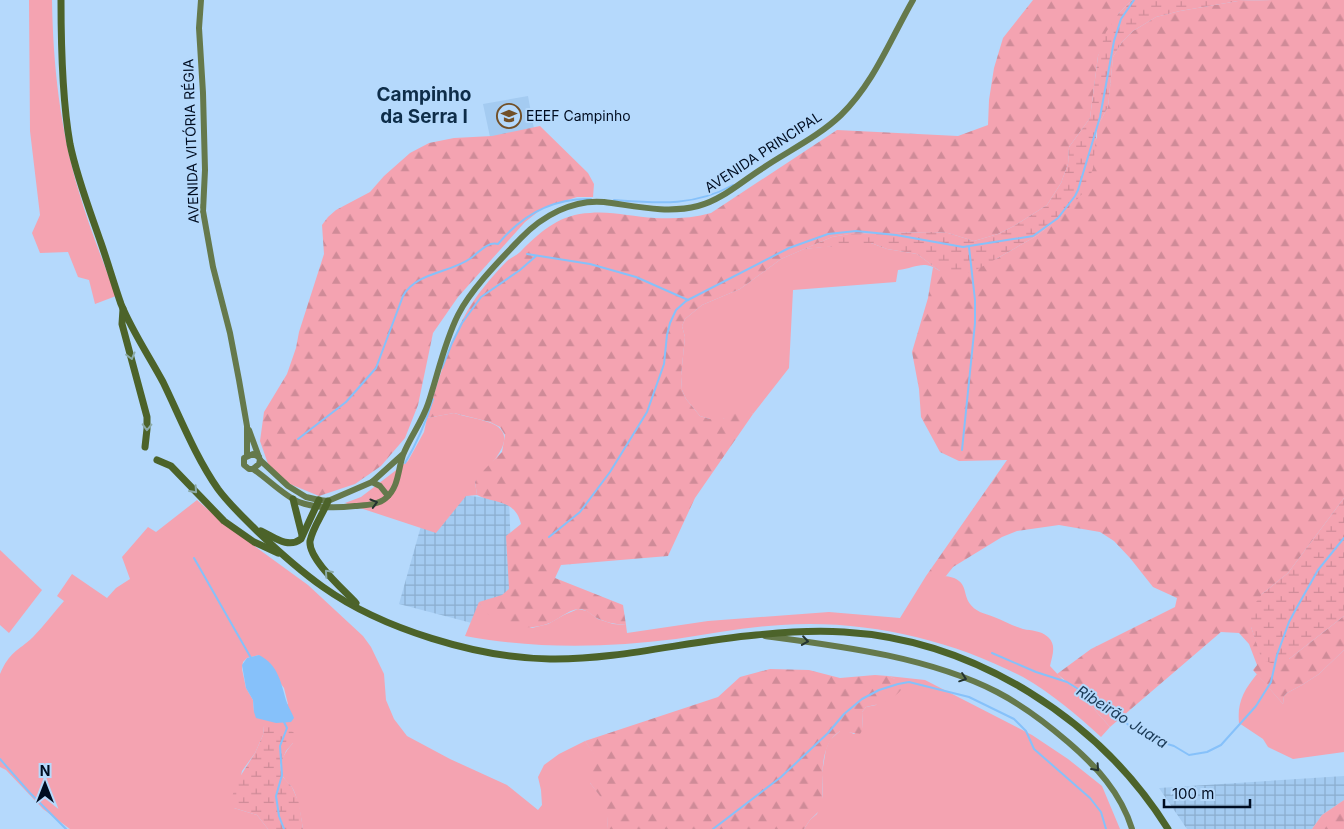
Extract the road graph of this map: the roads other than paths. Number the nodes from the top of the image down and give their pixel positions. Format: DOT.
graph roads {
  1 [pos="61,0"];
  2 [pos="201,0"];
  3 [pos="913,0"];
  4 [pos="123,309"];
  5 [pos="247,426"];
  6 [pos="145,447"];
  7 [pos="403,454"];
  8 [pos="247,456"];
  9 [pos="260,458"];
  10 [pos="157,460"];
  11 [pos="253,468"];
  12 [pos="372,482"];
  13 [pos="388,496"];
  14 [pos="293,498"];
  15 [pos="318,503"];
  16 [pos="327,504"];
  17 [pos="254,528"];
  18 [pos="302,536"];
  19 [pos="282,554"];
  20 [pos="361,609"];
  21 [pos="756,635"];
  22 [pos="1132,829"];
  23 [pos="1168,829"];
  1 -- 4 [label="main road"];
  2 -- 5 [label="street, AVENIDA VITÓRIA RÉGIA"];
  3 -- 7 [label="street, AVENIDA PRINCIPAL"];
  4 -- 6 [label="main road, one-way"];
  4 -- 17 [label="main road"];
  5 -- 8 [label="street, AVENIDA VITÓRIA RÉGIA"];
  5 -- 9 [label="street, AVENIDA VITÓRIA RÉGIA"];
  7 -- 12 [label="street, AVENIDA PRINCIPAL"];
  7 -- 13 [label="street, AVENIDA PRINCIPAL"];
  8 -- 9 [label="street"];
  8 -- 11 [label="street"];
  9 -- 11 [label="street"];
  9 -- 15 [label="street"];
  10 -- 19 [label="main road, one-way"];
  11 -- 14 [label="street"];
  12 -- 13 [label="street"];
  12 -- 16 [label="street, AVENIDA PRINCIPAL"];
  16 -- 13 [label="street, one-way"];
  14 -- 15 [label="street"];
  14 -- 18 [label="main road"];
  15 -- 16 [label="street"];
  15 -- 18 [label="main road"];
  20 -- 16 [label="main road, one-way"];
  17 -- 18 [label="main road"];
  17 -- 19 [label="main road"];
  19 -- 20 [label="main road"];
  20 -- 21 [label="main road"];
  21 -- 22 [label="street, one-way"];
  21 -- 23 [label="main road"];
}
